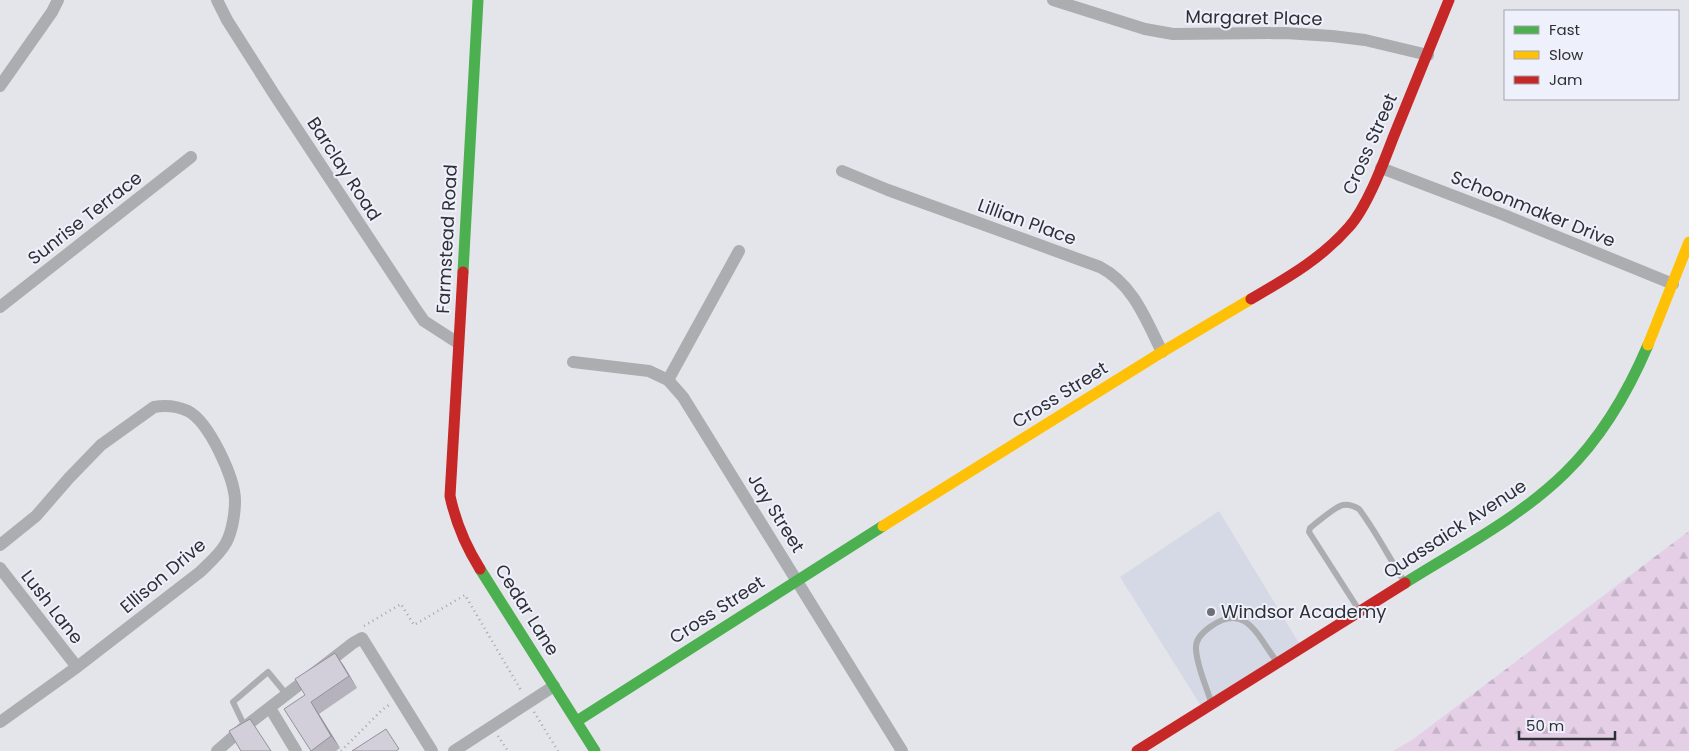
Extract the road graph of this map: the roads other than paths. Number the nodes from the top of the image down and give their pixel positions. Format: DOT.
graph roads {
  1 [pos="58,0"];
  2 [pos="217,0"];
  3 [pos="478,0"];
  4 [pos="1053,0"];
  5 [pos="1449,0"];
  6 [pos="1428,55"];
  7 [pos="0,86"];
  8 [pos="191,157"];
  9 [pos="1381,168"];
  10 [pos="842,171"];
  11 [pos="1689,242"];
  12 [pos="738,251"];
  13 [pos="1686,257"];
  14 [pos="1673,284"];
  15 [pos="0,307"];
  16 [pos="458,343"];
  17 [pos="1162,352"];
  18 [pos="573,362"];
  19 [pos="668,380"];
  20 [pos="450,479"];
  21 [pos="0,545"];
  22 [pos="0,568"];
  23 [pos="797,580"];
  24 [pos="1405,583"];
  25 [pos="1359,612"];
  26 [pos="1277,663"];
  27 [pos="77,667"];
  28 [pos="554,686"];
  29 [pos="287,694"];
  30 [pos="1212,704"];
  31 [pos="270,708"];
  32 [pos="577,721"];
  33 [pos="0,722"];
  34 [pos="245,727"];
  35 [pos="217,751"];
  36 [pos="296,751"];
  37 [pos="432,751"];
  38 [pos="454,751"];
  39 [pos="595,751"];
  40 [pos="902,751"];
  41 [pos="1137,751"];
  1 -- 7 [label="street"];
  2 -- 16 [label="street, Barclay Road"];
  3 -- 16 [label="street, Farmstead Road"];
  4 -- 6 [label="street, Margaret Place"];
  5 -- 6 [label="street, Cross Street"];
  6 -- 9 [label="street, Cross Street"];
  8 -- 15 [label="street, Sunrise Terrace"];
  9 -- 14 [label="street, Schoonmaker Drive"];
  9 -- 17 [label="street, Cross Street"];
  10 -- 17 [label="street, Lillian Place"];
  11 -- 13 [label="street, Quassaick Avenue"];
  12 -- 19 [label="street"];
  13 -- 14 [label="street, Quassaick Avenue"];
  14 -- 24 [label="street, Quassaick Avenue"];
  16 -- 20 [label="street, Farmstead Road"];
  17 -- 23 [label="street, Cross Street"];
  18 -- 19 [label="street, Jay Street"];
  19 -- 23 [label="street, Jay Street"];
  20 -- 28 [label="street, Cedar Lane"];
  21 -- 27 [label="street, Ellison Drive"];
  22 -- 27 [label="street, Lush Lane"];
  23 -- 32 [label="street, Cross Street"];
  23 -- 40 [label="street, Jay Street"];
  24 -- 25 [label="street, Quassaick Avenue"];
  24 -- 25 [label="lane"];
  25 -- 26 [label="street, Quassaick Avenue"];
  26 -- 30 [label="street, Quassaick Avenue"];
  26 -- 30 [label="lane"];
  27 -- 33 [label="street, Ellison Drive"];
  28 -- 32 [label="street, Cedar Lane"];
  28 -- 38 [label="street"];
  29 -- 31 [label="street"];
  29 -- 34 [label="lane"];
  29 -- 37 [label="street"];
  30 -- 41 [label="street, Quassaick Avenue"];
  31 -- 34 [label="street"];
  31 -- 36 [label="street"];
  32 -- 39 [label="street, Cedar Lane"];
  34 -- 35 [label="street"];
}
